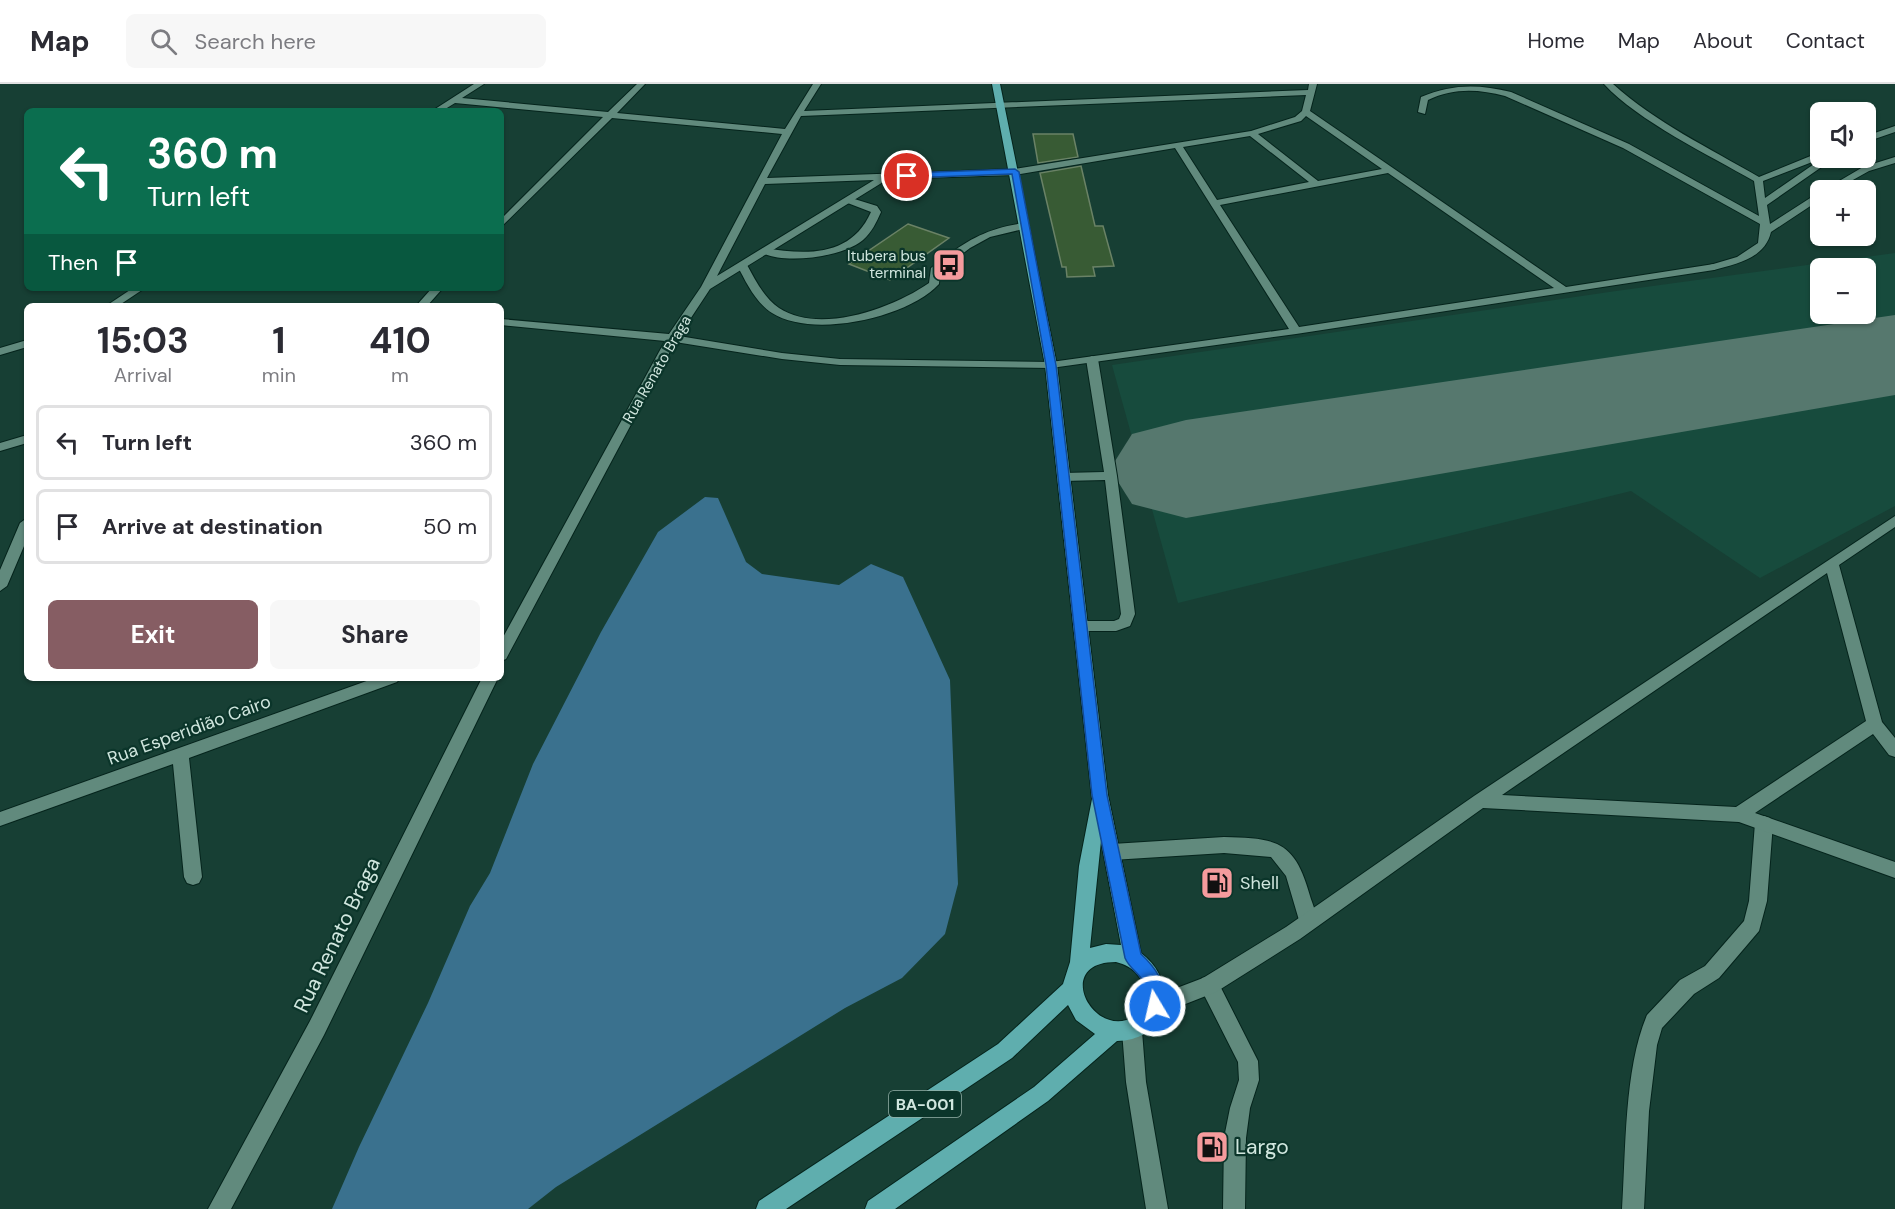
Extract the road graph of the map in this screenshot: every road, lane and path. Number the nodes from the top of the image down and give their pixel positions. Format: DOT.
graph roads {
  1 [pos="480,84"];
  2 [pos="641,84"];
  3 [pos="817,84"];
  4 [pos="996,84"];
  5 [pos="1608,84"];
  6 [pos="1312,88"];
  7 [pos="454,100"];
  8 [pos="441,108"];
  9 [pos="1002,108"];
  10 [pos="1422,111"];
  11 [pos="1306,112"];
  12 [pos="610,114"];
  13 [pos="799,114"];
  14 [pos="1895,129"];
  15 [pos="787,132"];
  16 [pos="1252,133"];
  17 [pos="1876,136"];
  18 [pos="1178,146"];
  19 [pos="1810,159"];
  20 [pos="1895,160"];
  21 [pos="1814,168"];
  22 [pos="1389,170"];
  23 [pos="1015,172"];
  24 [pos="886,177"];
  25 [pos="1758,180"];
  26 [pos="1847,180"];
  27 [pos="762,181"];
  28 [pos="1317,184"];
  29 [pos="848,200"];
  30 [pos="1810,201"];
  31 [pos="1215,203"];
  32 [pos="1761,205"];
  33 [pos="504,221"];
  34 [pos="1025,226"];
  35 [pos="1765,226"];
  36 [pos="764,251"];
  37 [pos="742,265"];
  38 [pos="706,287"];
  39 [pos="135,291"];
  40 [pos="435,291"];
  41 [pos="1565,291"];
  42 [pos="116,303"];
  43 [pos="423,303"];
  44 [pos="504,322"];
  45 [pos="1296,331"];
  46 [pos="672,338"];
  47 [pos="24,344"];
  48 [pos="0,352"];
  49 [pos="1092,359"];
  50 [pos="1051,365"];
  51 [pos="24,440"];
  52 [pos="0,447"];
  53 [pos="1111,476"];
  54 [pos="1063,477"];
  55 [pos="1895,521"];
  56 [pos="24,530"];
  57 [pos="1832,564"];
  58 [pos="0,586"];
  59 [pos="1080,626"];
  60 [pos="506,637"];
  61 [pos="384,681"];
  62 [pos="489,681"];
  63 [pos="1875,724"];
  64 [pos="1895,750"];
  65 [pos="180,754"];
  66 [pos="1100,795"];
  67 [pos="1479,801"];
  68 [pos="1739,814"];
  69 [pos="0,819"];
  70 [pos="1764,823"];
  71 [pos="1112,852"];
  72 [pos="1895,870"];
  73 [pos="193,877"];
  74 [pos="1308,921"];
  75 [pos="1134,958"];
  76 [pos="1079,966"];
  77 [pos="1209,985"];
  78 [pos="1074,988"];
  79 [pos="1155,1006"];
  80 [pos="1122,1031"];
  81 [pos="219,1209"];
  82 [pos="767,1209"];
  83 [pos="876,1209"];
  84 [pos="1157,1209"];
  85 [pos="1234,1209"];
  86 [pos="1633,1209"];
  1 -- 7 [label="street"];
  2 -- 12 [label="street"];
  3 -- 13 [label="street, Rua Renato Braga"];
  4 -- 9 [label="main road"];
  5 -- 25 [label="street"];
  6 -- 9 [label="street"];
  6 -- 11 [label="street"];
  7 -- 8 [label="street"];
  7 -- 12 [label="street"];
  9 -- 13 [label="street"];
  9 -- 23 [label="main road"];
  10 -- 35 [label="street"];
  11 -- 16 [label="street"];
  11 -- 22 [label="street"];
  12 -- 15 [label="street"];
  12 -- 33 [label="street"];
  13 -- 15 [label="street, Rua Renato Braga"];
  14 -- 17 [label="street"];
  15 -- 27 [label="street, Rua Renato Braga"];
  16 -- 18 [label="street"];
  16 -- 28 [label="street"];
  18 -- 23 [label="street"];
  18 -- 31 [label="street"];
  19 -- 25 [label="street"];
  20 -- 26 [label="street"];
  21 -- 32 [label="street"];
  22 -- 28 [label="street"];
  22 -- 41 [label="street"];
  23 -- 24 [label="street"];
  23 -- 34 [label="main road"];
  24 -- 27 [label="street"];
  24 -- 29 [label="street"];
  25 -- 32 [label="street"];
  27 -- 38 [label="street, Rua Renato Braga"];
  28 -- 31 [label="street"];
  29 -- 36 [label="street"];
  29 -- 36 [label="street"];
  30 -- 35 [label="street"];
  31 -- 45 [label="street"];
  32 -- 35 [label="street"];
  34 -- 37 [label="street"];
  34 -- 50 [label="main road"];
  35 -- 41 [label="street"];
  36 -- 37 [label="street"];
  37 -- 38 [label="street"];
  38 -- 46 [label="street, Rua Renato Braga"];
  39 -- 42 [label="street"];
  40 -- 43 [label="street"];
  41 -- 45 [label="street"];
  44 -- 46 [label="street"];
  45 -- 49 [label="street"];
  46 -- 50 [label="street"];
  46 -- 60 [label="street, Rua Renato Braga"];
  47 -- 48 [label="street"];
  49 -- 50 [label="street"];
  49 -- 53 [label="street"];
  50 -- 54 [label="main road"];
  51 -- 52 [label="street"];
  53 -- 54 [label="street"];
  53 -- 59 [label="street"];
  54 -- 59 [label="main road"];
  55 -- 57 [label="street"];
  56 -- 58 [label="street"];
  57 -- 63 [label="street"];
  57 -- 67 [label="street"];
  59 -- 66 [label="main road"];
  61 -- 65 [label="street, Rua Esperidião Cairo"];
  62 -- 81 [label="street, Rua Renato Braga"];
  63 -- 64 [label="street"];
  63 -- 68 [label="street"];
  65 -- 69 [label="street, Rua Esperidião Cairo"];
  65 -- 73 [label="street"];
  66 -- 71 [label="main road"];
  66 -- 76 [label="main road"];
  67 -- 68 [label="street"];
  67 -- 74 [label="street"];
  68 -- 70 [label="street"];
  70 -- 72 [label="street"];
  70 -- 86 [label="street"];
  71 -- 74 [label="street"];
  71 -- 75 [label="main road"];
  74 -- 77 [label="street"];
  75 -- 76 [label="main road"];
  75 -- 79 [label="main road"];
  76 -- 78 [label="main road"];
  77 -- 79 [label="street"];
  77 -- 85 [label="street"];
  78 -- 80 [label="main road"];
  78 -- 82 [label="main road, BA-001"];
  79 -- 80 [label="main road"];
  80 -- 83 [label="main road"];
  80 -- 84 [label="street"];
}
